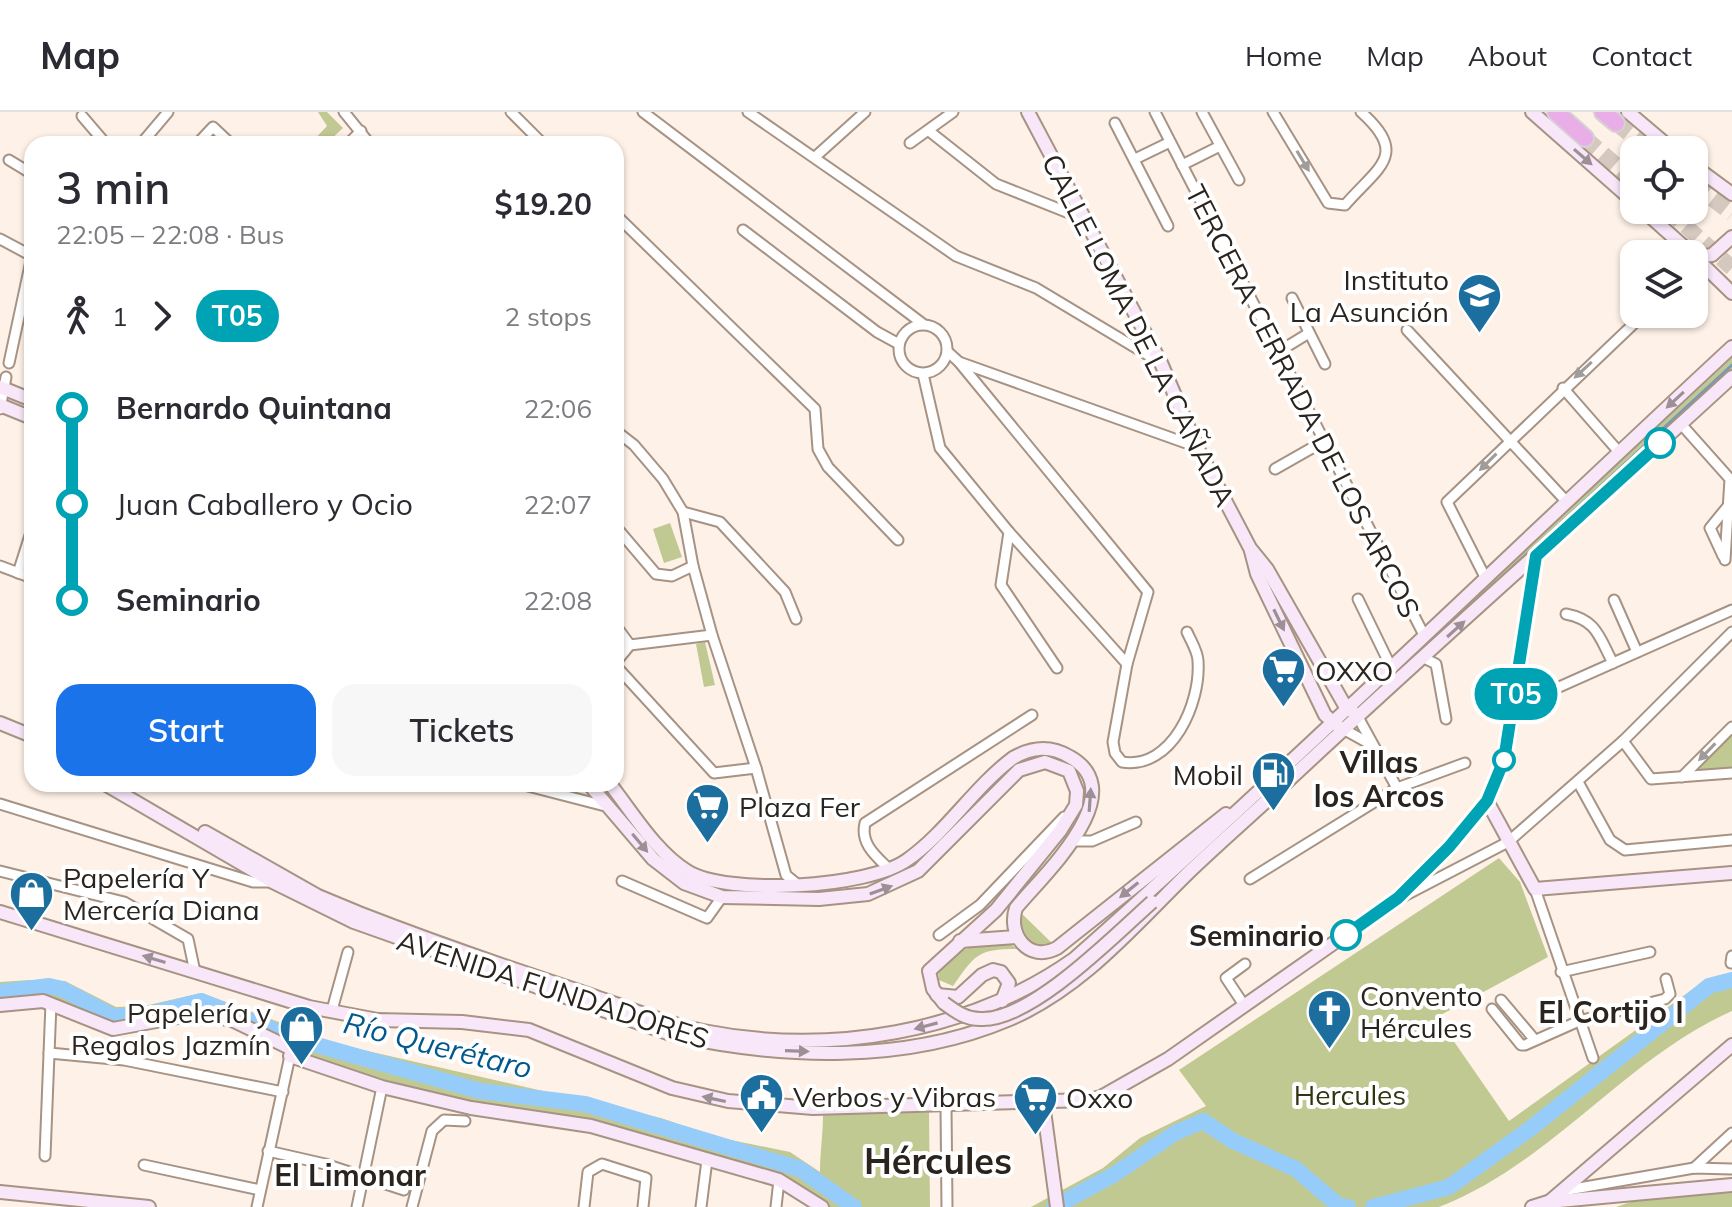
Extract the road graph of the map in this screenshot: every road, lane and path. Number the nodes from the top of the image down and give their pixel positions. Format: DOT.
graph roads {
  1 [pos="168,112"];
  2 [pos="344,112"];
  3 [pos="511,112"];
  4 [pos="643,112"];
  5 [pos="748,112"];
  6 [pos="865,112"];
  7 [pos="953,112"];
  8 [pos="1028,112"];
  9 [pos="1155,112"];
  10 [pos="1202,112"];
  11 [pos="1273,112"];
  12 [pos="1361,112"];
  13 [pos="1532,112"];
  14 [pos="1556,112"];
  15 [pos="82,116"];
  16 [pos="1615,116"];
  17 [pos="1115,123"];
  18 [pos="361,131"];
  19 [pos="929,131"];
  20 [pos="99,136"];
  21 [pos="148,136"];
  22 [pos="205,136"];
  23 [pos="223,136"];
  24 [pos="356,136"];
  25 [pos="364,136"];
  26 [pos="535,136"];
  27 [pos="1649,136"];
  28 [pos="1585,138"];
  29 [pos="1170,142"];
  30 [pos="910,143"];
  31 [pos="1220,146"];
  32 [pos="815,157"];
  33 [pos="1135,159"];
  34 [pos="9,160"];
  35 [pos="1182,165"];
  36 [pos="24,169"];
  37 [pos="1708,176"];
  38 [pos="1239,180"];
  39 [pos="1620,190"];
  40 [pos="1732,194"];
  41 [pos="1084,219"];
  42 [pos="624,223"];
  43 [pos="1658,224"];
  44 [pos="1168,226"];
  45 [pos="743,230"];
  46 [pos="1732,237"];
  47 [pos="0,239"];
  48 [pos="1675,240"];
  49 [pos="24,252"];
  50 [pos="1708,256"];
  51 [pos="1708,271"];
  52 [pos="24,293"];
  53 [pos="1732,293"];
  54 [pos="1292,298"];
  55 [pos="923,324"];
  56 [pos="1629,328"];
  57 [pos="1407,330"];
  58 [pos="1309,333"];
  59 [pos="899,344"];
  60 [pos="1732,347"];
  61 [pos="948,352"];
  62 [pos="1278,352"];
  63 [pos="959,362"];
  64 [pos="9,363"];
  65 [pos="1161,363"];
  66 [pos="1325,364"];
  67 [pos="923,374"];
  68 [pos="1732,377"];
  69 [pos="3,384"];
  70 [pos="1563,388"];
  71 [pos="24,396"];
  72 [pos="0,406"];
  73 [pos="24,415"];
  74 [pos="1681,424"];
  75 [pos="624,437"];
  76 [pos="1326,440"];
  77 [pos="1631,440"];
  78 [pos="1509,441"];
  79 [pos="1197,447"];
  80 [pos="1619,452"];
  81 [pos="1647,455"];
  82 [pos="1275,469"];
  83 [pos="1565,500"];
  84 [pos="1728,506"];
  85 [pos="683,512"];
  86 [pos="1009,532"];
  87 [pos="624,536"];
  88 [pos="1523,539"];
  89 [pos="898,540"];
  90 [pos="1250,548"];
  91 [pos="24,554"];
  92 [pos="1536,556"];
  93 [pos="0,566"];
  94 [pos="693,566"];
  95 [pos="18,573"];
  96 [pos="24,575"];
  97 [pos="1485,577"];
  98 [pos="1358,599"];
  99 [pos="1614,600"];
  100 [pos="1732,610"];
  101 [pos="1566,614"];
  102 [pos="796,619"];
  103 [pos="1187,632"];
  104 [pos="1732,632"];
  105 [pos="712,635"];
  106 [pos="624,637"];
  107 [pos="1425,637"];
  108 [pos="630,645"];
  109 [pos="624,652"];
  110 [pos="1637,652"];
  111 [pos="1424,658"];
  112 [pos="1613,663"];
  113 [pos="1127,664"];
  114 [pos="624,668"];
  115 [pos="1057,668"];
  116 [pos="1390,670"];
  117 [pos="1399,682"];
  118 [pos="1514,707"];
  119 [pos="1349,708"];
  120 [pos="1032,715"];
  121 [pos="1446,719"];
  122 [pos="0,723"];
  123 [pos="1348,724"];
  124 [pos="1732,727"];
  125 [pos="0,732"];
  126 [pos="24,733"];
  127 [pos="24,741"];
  128 [pos="1623,741"];
  129 [pos="1372,745"];
  130 [pos="1295,760"];
  131 [pos="1465,763"];
  132 [pos="756,768"];
  133 [pos="1732,773"];
  134 [pos="1682,777"];
  135 [pos="1578,782"];
  136 [pos="1397,788"];
  137 [pos="120,792"];
  138 [pos="135,792"];
  139 [pos="551,792"];
  140 [pos="596,792"];
  141 [pos="616,792"];
  142 [pos="1487,801"];
  143 [pos="0,804"];
  144 [pos="1076,805"];
  145 [pos="609,807"];
  146 [pos="1136,822"];
  147 [pos="1732,840"];
  148 [pos="1072,841"];
  149 [pos="1508,842"];
  150 [pos="890,870"];
  151 [pos="0,871"];
  152 [pos="1732,873"];
  153 [pos="1185,876"];
  154 [pos="276,878"];
  155 [pos="1250,879"];
  156 [pos="622,881"];
  157 [pos="783,883"];
  158 [pos="797,884"];
  159 [pos="820,884"];
  160 [pos="1535,889"];
  161 [pos="814,896"];
  162 [pos="722,897"];
  163 [pos="787,898"];
  164 [pos="1398,898"];
  165 [pos="996,910"];
  166 [pos="0,912"];
  167 [pos="1012,921"];
  168 [pos="939,935"];
  169 [pos="1016,937"];
  170 [pos="960,941"];
  171 [pos="348,952"];
  172 [pos="1650,952"];
  173 [pos="1732,956"];
  174 [pos="1731,963"];
  175 [pos="1245,964"];
  176 [pos="195,972"];
  177 [pos="1561,972"];
  178 [pos="1666,979"];
  179 [pos="940,999"];
  180 [pos="1501,1000"];
  181 [pos="1001,1002"];
  182 [pos="51,1003"];
  183 [pos="0,1005"];
  184 [pos="1244,1005"];
  185 [pos="309,1007"];
  186 [pos="1492,1009"];
  187 [pos="332,1010"];
  188 [pos="1579,1021"];
  189 [pos="1534,1039"];
  190 [pos="1732,1045"];
  191 [pos="292,1049"];
  192 [pos="49,1053"];
  193 [pos="1593,1058"];
  194 [pos="382,1087"];
  195 [pos="283,1092"];
  196 [pos="1043,1103"];
  197 [pos="946,1106"];
  198 [pos="465,1121"];
  199 [pos="1732,1133"];
  200 [pos="268,1151"];
  201 [pos="45,1156"];
  202 [pos="707,1160"];
  203 [pos="144,1165"];
  204 [pos="1694,1168"];
  205 [pos="1732,1169"];
  206 [pos="364,1176"];
  207 [pos="779,1180"];
  208 [pos="1732,1185"];
  209 [pos="260,1190"];
  210 [pos="404,1190"];
  211 [pos="0,1192"];
  212 [pos="1559,1192"];
  213 [pos="1637,1194"];
  214 [pos="1056,1203"];
  215 [pos="1546,1204"];
  216 [pos="149,1207"];
  217 [pos="257,1207"];
  218 [pos="357,1207"];
  219 [pos="412,1207"];
  220 [pos="584,1207"];
  221 [pos="643,1207"];
  222 [pos="701,1207"];
  223 [pos="776,1207"];
  224 [pos="822,1207"];
  225 [pos="947,1207"];
  226 [pos="1532,1207"];
  227 [pos="1596,1207"];
  1 -- 21 [label="street"];
  2 -- 18 [label="street"];
  3 -- 26 [label="street"];
  4 -- 55 [label="street"];
  5 -- 32 [label="street"];
  6 -- 32 [label="street"];
  7 -- 19 [label="street"];
  8 -- 41 [label="street, CALLE LOMA DE LA CAÑADA"];
  9 -- 29 [label="street, TERCERA CERRADA DE LOS ARCOS"];
  10 -- 31 [label="street, TERCERA CERRADA DE LOS ARCOS"];
  11 -- 12 [label="street, one-way"];
  13 -- 39 [label="street, one-way"];
  14 -- 28 [label="highway"];
  15 -- 20 [label="street"];
  16 -- 27 [label="street"];
  17 -- 33 [label="street"];
  18 -- 24 [label="street"];
  18 -- 25 [label="street"];
  19 -- 30 [label="street"];
  19 -- 41 [label="street"];
  22 -- 23 [label="street"];
  29 -- 33 [label="street"];
  29 -- 35 [label="street, TERCERA CERRADA DE LOS ARCOS"];
  31 -- 35 [label="street, TERCERA CERRADA DE LOS ARCOS"];
  31 -- 38 [label="street, TERCERA CERRADA DE LOS ARCOS"];
  32 -- 65 [label="street"];
  33 -- 44 [label="street"];
  34 -- 36 [label="street"];
  35 -- 62 [label="street, TERCERA CERRADA DE LOS ARCOS"];
  37 -- 40 [label="street"];
  41 -- 65 [label="street, CALLE LOMA DE LA CAÑADA"];
  42 -- 89 [label="street"];
  43 -- 48 [label="street"];
  45 -- 59 [label="street"];
  46 -- 50 [label="street"];
  47 -- 49 [label="street"];
  51 -- 53 [label="street"];
  52 -- 64 [label="street"];
  54 -- 58 [label="street"];
  55 -- 59 [label="street"];
  55 -- 61 [label="street"];
  56 -- 70 [label="street, one-way"];
  57 -- 78 [label="street"];
  58 -- 62 [label="street"];
  58 -- 66 [label="street"];
  59 -- 67 [label="street"];
  60 -- 77 [label="street, AVENIDA FUNDADORES, one-way"];
  61 -- 63 [label="street"];
  61 -- 67 [label="street"];
  62 -- 76 [label="street, TERCERA CERRADA DE LOS ARCOS"];
  63 -- 79 [label="street"];
  63 -- 113 [label="street"];
  65 -- 79 [label="street, CALLE LOMA DE LA CAÑADA"];
  67 -- 86 [label="street"];
  68 -- 74 [label="street"];
  69 -- 71 [label="street"];
  69 -- 72 [label="street"];
  70 -- 78 [label="street"];
  70 -- 80 [label="street"];
  72 -- 73 [label="street"];
  74 -- 81 [label="street"];
  74 -- 84 [label="street"];
  75 -- 85 [label="street"];
  76 -- 82 [label="street"];
  76 -- 107 [label="street, TERCERA CERRADA DE LOS ARCOS"];
  77 -- 80 [label="street, AVENIDA FUNDADORES"];
  77 -- 81 [label="street"];
  78 -- 83 [label="street"];
  78 -- 97 [label="street, one-way"];
  79 -- 90 [label="street, CALLE LOMA DE LA CAÑADA"];
  80 -- 83 [label="street, AVENIDA FUNDADORES"];
  81 -- 92 [label="street"];
  83 -- 88 [label="street, AVENIDA FUNDADORES"];
  84 -- 84 [label="street"];
  85 -- 94 [label="street"];
  85 -- 102 [label="street"];
  86 -- 113 [label="street"];
  86 -- 115 [label="street"];
  87 -- 94 [label="street"];
  88 -- 92 [label="street"];
  88 -- 97 [label="street, AVENIDA FUNDADORES"];
  90 -- 119 [label="street, CALLE LOMA DE LA CAÑADA"];
  90 -- 123 [label="street, CALLE LOMA DE LA CAÑADA, one-way"];
  91 -- 95 [label="street"];
  111 -- 92 [label="street, one-way"];
  92 -- 118 [label="street"];
  93 -- 95 [label="street"];
  94 -- 105 [label="street"];
  95 -- 96 [label="street"];
  97 -- 107 [label="street, AVENIDA FUNDADORES"];
  98 -- 116 [label="street"];
  99 -- 110 [label="street"];
  100 -- 110 [label="street"];
  101 -- 112 [label="street"];
  103 -- 113 [label="street"];
  104 -- 128 [label="street"];
  105 -- 108 [label="street"];
  105 -- 132 [label="street"];
  106 -- 108 [label="street"];
  107 -- 116 [label="street, AVENIDA FUNDADORES"];
  108 -- 109 [label="street"];
  110 -- 112 [label="street"];
  111 -- 117 [label="street"];
  111 -- 121 [label="street"];
  112 -- 118 [label="street"];
  114 -- 132 [label="street"];
  116 -- 117 [label="street"];
  116 -- 119 [label="street, AVENIDA FUNDADORES"];
  117 -- 123 [label="street"];
  118 -- 142 [label="street"];
  119 -- 123 [label="street, AVENIDA FUNDADORES"];
  119 -- 123 [label="street, CALLE LOMA DE LA CAÑADA"];
  120 -- 150 [label="street"];
  122 -- 126 [label="street"];
  123 -- 129 [label="street"];
  123 -- 129 [label="street"];
  123 -- 130 [label="street, AVENIDA FUNDADORES"];
  123 -- 153 [label="street, AVENIDA FUNDADORES"];
  124 -- 134 [label="street, one-way"];
  125 -- 127 [label="street"];
  128 -- 134 [label="street"];
  128 -- 135 [label="street"];
  129 -- 136 [label="street"];
  130 -- 169 [label="street, one-way"];
  130 -- 181 [label="street, AVENIDA FUNDADORES"];
  131 -- 136 [label="street"];
  132 -- 158 [label="street"];
  133 -- 134 [label="street"];
  135 -- 147 [label="street"];
  135 -- 149 [label="street"];
  136 -- 155 [label="street"];
  137 -- 154 [label="street, AVENIDA FUNDADORES"];
  138 -- 154 [label="street, AVENIDA FUNDADORES"];
  139 -- 145 [label="street"];
  140 -- 145 [label="street"];
  141 -- 157 [label="street"];
  142 -- 149 [label="street"];
  142 -- 164 [label="street"];
  143 -- 154 [label="street"];
  161 -- 144 [label="street, one-way"];
  144 -- 165 [label="street"];
  144 -- 168 [label="street"];
  145 -- 162 [label="street, one-way"];
  146 -- 148 [label="street"];
  148 -- 150 [label="street, one-way"];
  148 -- 167 [label="street"];
  149 -- 160 [label="street"];
  149 -- 164 [label="street"];
  150 -- 159 [label="street"];
  151 -- 176 [label="street"];
  152 -- 160 [label="street"];
  154 -- 153 [label="street, AVENIDA FUNDADORES, one-way"];
  153 -- 179 [label="street, bridge"];
  181 -- 154 [label="street, AVENIDA FUNDADORES, one-way"];
  156 -- 162 [label="street"];
  157 -- 158 [label="street"];
  157 -- 163 [label="street"];
  158 -- 159 [label="street"];
  158 -- 161 [label="street"];
  159 -- 161 [label="street"];
  160 -- 177 [label="street"];
  161 -- 163 [label="street"];
  162 -- 163 [label="street"];
  164 -- 184 [label="street"];
  165 -- 167 [label="street"];
  165 -- 170 [label="street"];
  176 -- 166 [label="street, one-way"];
  167 -- 169 [label="street"];
  169 -- 170 [label="street"];
  170 -- 179 [label="street"];
  171 -- 187 [label="street"];
  172 -- 177 [label="street"];
  173 -- 174 [label="street"];
  175 -- 184 [label="street"];
  176 -- 185 [label="street"];
  177 -- 188 [label="street"];
  178 -- 188 [label="street"];
  179 -- 181 [label="street"];
  180 -- 189 [label="street"];
  182 -- 183 [label="street"];
  182 -- 191 [label="street"];
  182 -- 192 [label="street"];
  184 -- 196 [label="street"];
  185 -- 187 [label="street"];
  185 -- 191 [label="street"];
  186 -- 189 [label="street"];
  197 -- 187 [label="street, one-way"];
  188 -- 189 [label="street"];
  188 -- 193 [label="street"];
  190 -- 212 [label="street"];
  191 -- 194 [label="street"];
  191 -- 195 [label="street"];
  192 -- 195 [label="street"];
  192 -- 201 [label="street"];
  194 -- 202 [label="street"];
  194 -- 206 [label="street"];
  195 -- 200 [label="street"];
  196 -- 197 [label="street"];
  196 -- 214 [label="street"];
  197 -- 225 [label="street"];
  198 -- 219 [label="street"];
  199 -- 204 [label="street"];
  200 -- 206 [label="street"];
  200 -- 209 [label="street"];
  202 -- 207 [label="street"];
  202 -- 222 [label="street"];
  203 -- 209 [label="street"];
  204 -- 205 [label="street"];
  204 -- 212 [label="street"];
  206 -- 210 [label="street"];
  206 -- 218 [label="street"];
  207 -- 223 [label="street"];
  207 -- 224 [label="street"];
  208 -- 213 [label="street"];
  209 -- 217 [label="street"];
  211 -- 216 [label="street"];
  212 -- 215 [label="street"];
  213 -- 215 [label="street"];
  213 -- 227 [label="street"];
  215 -- 226 [label="street"];
  220 -- 221 [label="street"];
}
